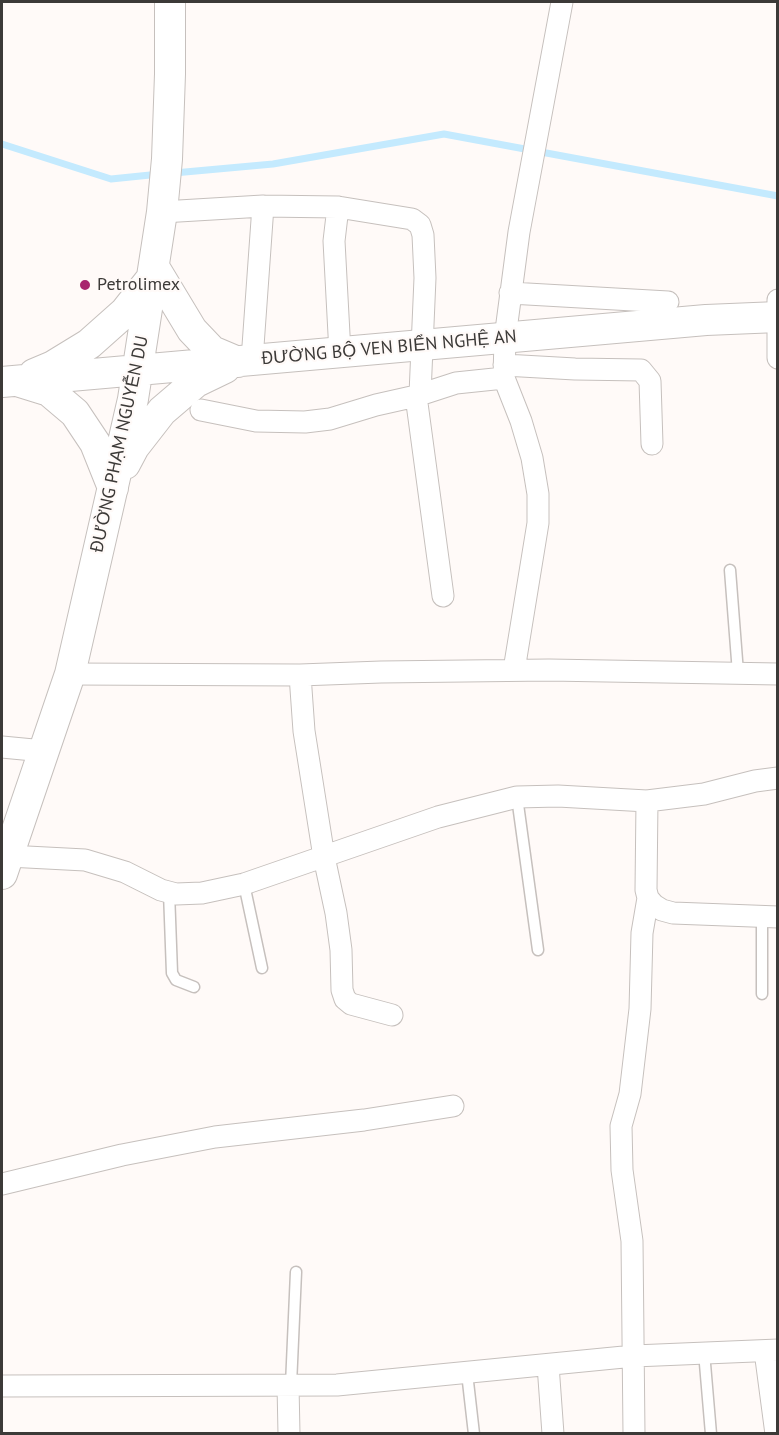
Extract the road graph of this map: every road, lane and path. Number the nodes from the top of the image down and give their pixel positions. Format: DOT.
graph roads {
  1 [pos="170,2"];
  2 [pos="562,2"];
  3 [pos="163,201"];
  4 [pos="263,206"];
  5 [pos="338,207"];
  6 [pos="153,272"];
  7 [pos="510,293"];
  8 [pos="668,302"];
  9 [pos="777,311"];
  10 [pos="422,345"];
  11 [pos="340,353"];
  12 [pos="777,358"];
  13 [pos="245,361"];
  14 [pos="505,361"];
  15 [pos="137,370"];
  16 [pos="9,382"];
  17 [pos="418,395"];
  18 [pos="201,410"];
  19 [pos="652,444"];
  20 [pos="113,488"];
  21 [pos="730,570"];
  22 [pos="442,596"];
  23 [pos="514,670"];
  24 [pos="70,674"];
  25 [pos="738,674"];
  26 [pos="777,674"];
  27 [pos="300,675"];
  28 [pos="2,747"];
  29 [pos="44,751"];
  30 [pos="777,778"];
  31 [pos="517,797"];
  32 [pos="646,801"];
  33 [pos="324,857"];
  34 [pos="5,865"];
  35 [pos="244,885"];
  36 [pos="169,892"];
  37 [pos="648,898"];
  38 [pos="770,917"];
  39 [pos="538,950"];
  40 [pos="262,968"];
  41 [pos="194,987"];
  42 [pos="762,994"];
  43 [pos="392,1015"];
  44 [pos="453,1106"];
  45 [pos="2,1184"];
  46 [pos="296,1272"];
  47 [pos="771,1350"];
  48 [pos="704,1352"];
  49 [pos="634,1356"];
  50 [pos="548,1365"];
  51 [pos="467,1373"];
  52 [pos="289,1385"];
  53 [pos="2,1386"];
  54 [pos="289,1434"];
  55 [pos="474,1434"];
  56 [pos="553,1434"];
  57 [pos="634,1434"];
  58 [pos="711,1434"];
  59 [pos="776,1434"];
  1 -- 3 [label="main road, ĐƯỜNG PHẠM NGUYỄN DU"];
  2 -- 7 [label="street"];
  3 -- 4 [label="street"];
  3 -- 6 [label="main road, ĐƯỜNG PHẠM NGUYỄN DU"];
  4 -- 5 [label="street"];
  4 -- 13 [label="street"];
  5 -- 10 [label="street"];
  5 -- 11 [label="street"];
  6 -- 13 [label="main road"];
  6 -- 15 [label="main road, ĐƯỜNG PHẠM NGUYỄN DU"];
  6 -- 16 [label="main road"];
  7 -- 8 [label="street"];
  7 -- 14 [label="street"];
  9 -- 12 [label="street"];
  9 -- 14 [label="main road, ĐƯỜNG BỘ VEN BIỂN NGHỆ AN"];
  10 -- 11 [label="main road, ĐƯỜNG BỘ VEN BIỂN NGHỆ AN"];
  10 -- 14 [label="main road, ĐƯỜNG BỘ VEN BIỂN NGHỆ AN"];
  10 -- 17 [label="street"];
  11 -- 13 [label="main road, ĐƯỜNG BỘ VEN BIỂN NGHỆ AN"];
  13 -- 15 [label="main road, ĐƯỜNG BỘ VEN BIỂN NGHỆ AN"];
  13 -- 20 [label="main road"];
  14 -- 17 [label="street"];
  14 -- 19 [label="street"];
  14 -- 23 [label="street"];
  15 -- 16 [label="main road, ĐƯỜNG BỘ VEN BIỂN NGHỆ AN"];
  15 -- 20 [label="main road, ĐƯỜNG PHẠM NGUYỄN DU"];
  16 -- 20 [label="main road"];
  17 -- 18 [label="street"];
  17 -- 22 [label="street"];
  20 -- 24 [label="main road, ĐƯỜNG PHẠM NGUYỄN DU"];
  21 -- 25 [label="lane"];
  23 -- 25 [label="street"];
  23 -- 27 [label="street"];
  24 -- 27 [label="street"];
  24 -- 29 [label="main road, ĐƯỜNG PHẠM NGUYỄN DU"];
  25 -- 26 [label="street"];
  27 -- 33 [label="street"];
  28 -- 29 [label="street"];
  29 -- 34 [label="main road, ĐƯỜNG PHẠM NGUYỄN DU"];
  30 -- 32 [label="street"];
  31 -- 32 [label="street"];
  31 -- 33 [label="street"];
  31 -- 39 [label="lane"];
  32 -- 37 [label="street"];
  33 -- 35 [label="street"];
  33 -- 43 [label="street"];
  34 -- 36 [label="street"];
  35 -- 36 [label="street"];
  35 -- 40 [label="lane"];
  36 -- 41 [label="lane"];
  37 -- 38 [label="street"];
  37 -- 49 [label="street"];
  38 -- 42 [label="lane"];
  44 -- 45 [label="street"];
  46 -- 52 [label="lane"];
  47 -- 48 [label="street"];
  47 -- 59 [label="street"];
  48 -- 49 [label="street"];
  48 -- 58 [label="lane"];
  49 -- 50 [label="street"];
  49 -- 57 [label="street"];
  50 -- 51 [label="street"];
  50 -- 56 [label="street"];
  51 -- 52 [label="street"];
  51 -- 55 [label="lane"];
  52 -- 53 [label="street"];
  52 -- 54 [label="street"];
}
